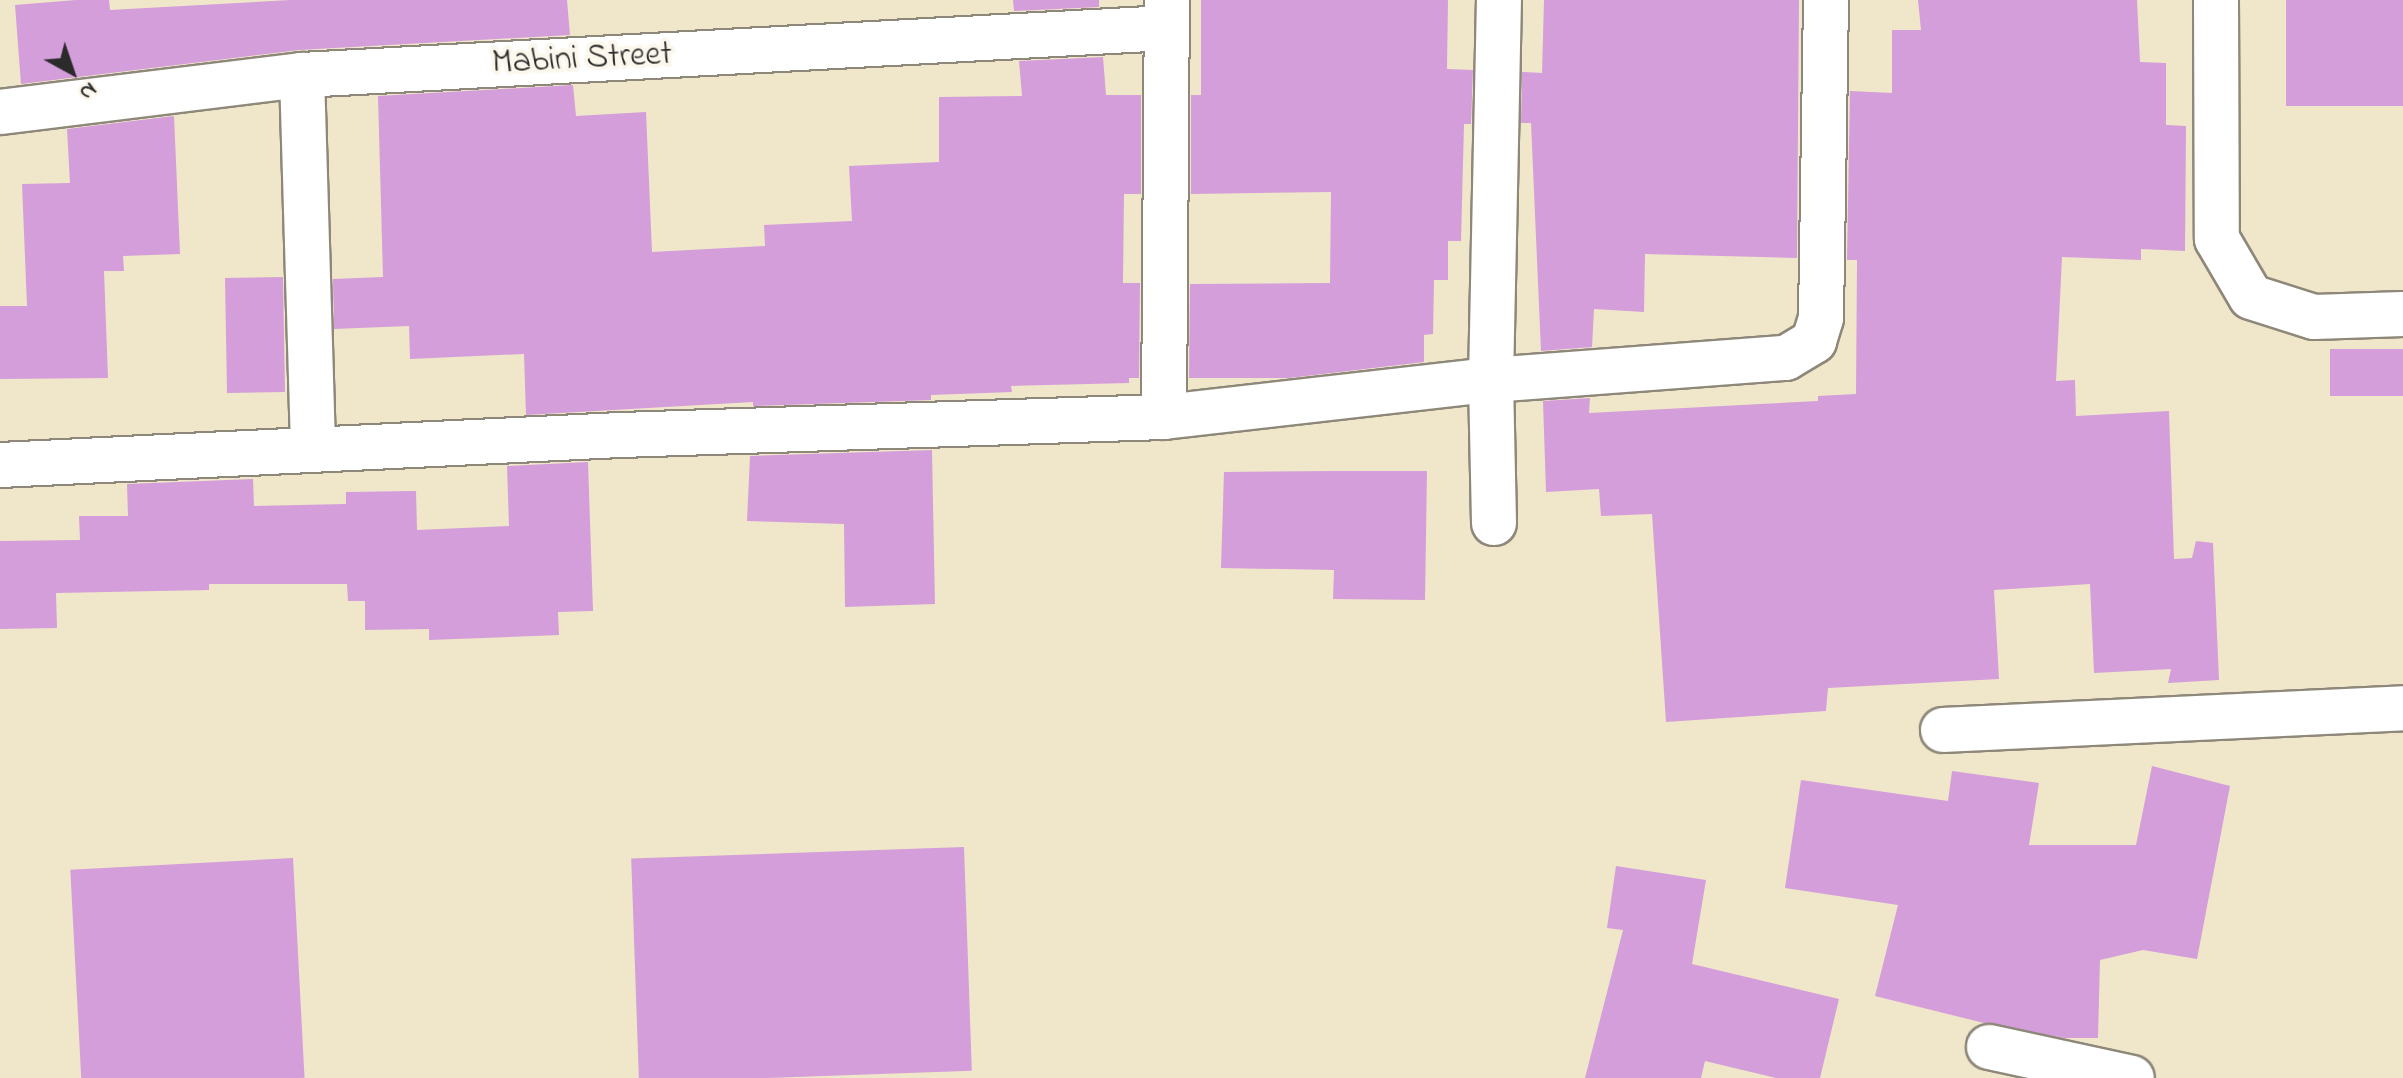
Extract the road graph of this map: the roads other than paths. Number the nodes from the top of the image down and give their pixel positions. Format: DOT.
graph roads {
  1 [pos="1499,0"];
  2 [pos="1826,0"];
  3 [pos="2216,0"];
  4 [pos="1167,14"];
  5 [pos="302,75"];
  6 [pos="0,112"];
  7 [pos="2403,314"];
  8 [pos="1491,380"];
  9 [pos="1164,417"];
  10 [pos="313,450"];
  11 [pos="0,465"];
  12 [pos="1494,523"];
  13 [pos="2403,708"];
  14 [pos="1943,730"];
  15 [pos="1989,1047"];
  16 [pos="2132,1078"];
  1 -- 8 [label="street"];
  2 -- 8 [label="street"];
  3 -- 7 [label="street"];
  4 -- 5 [label="street, Mabini Street"];
  4 -- 9 [label="street"];
  5 -- 6 [label="street, Mabini Street"];
  5 -- 10 [label="street"];
  8 -- 9 [label="street"];
  8 -- 12 [label="street"];
  9 -- 10 [label="street"];
  10 -- 11 [label="street"];
  13 -- 14 [label="street"];
  15 -- 16 [label="street"];
}
